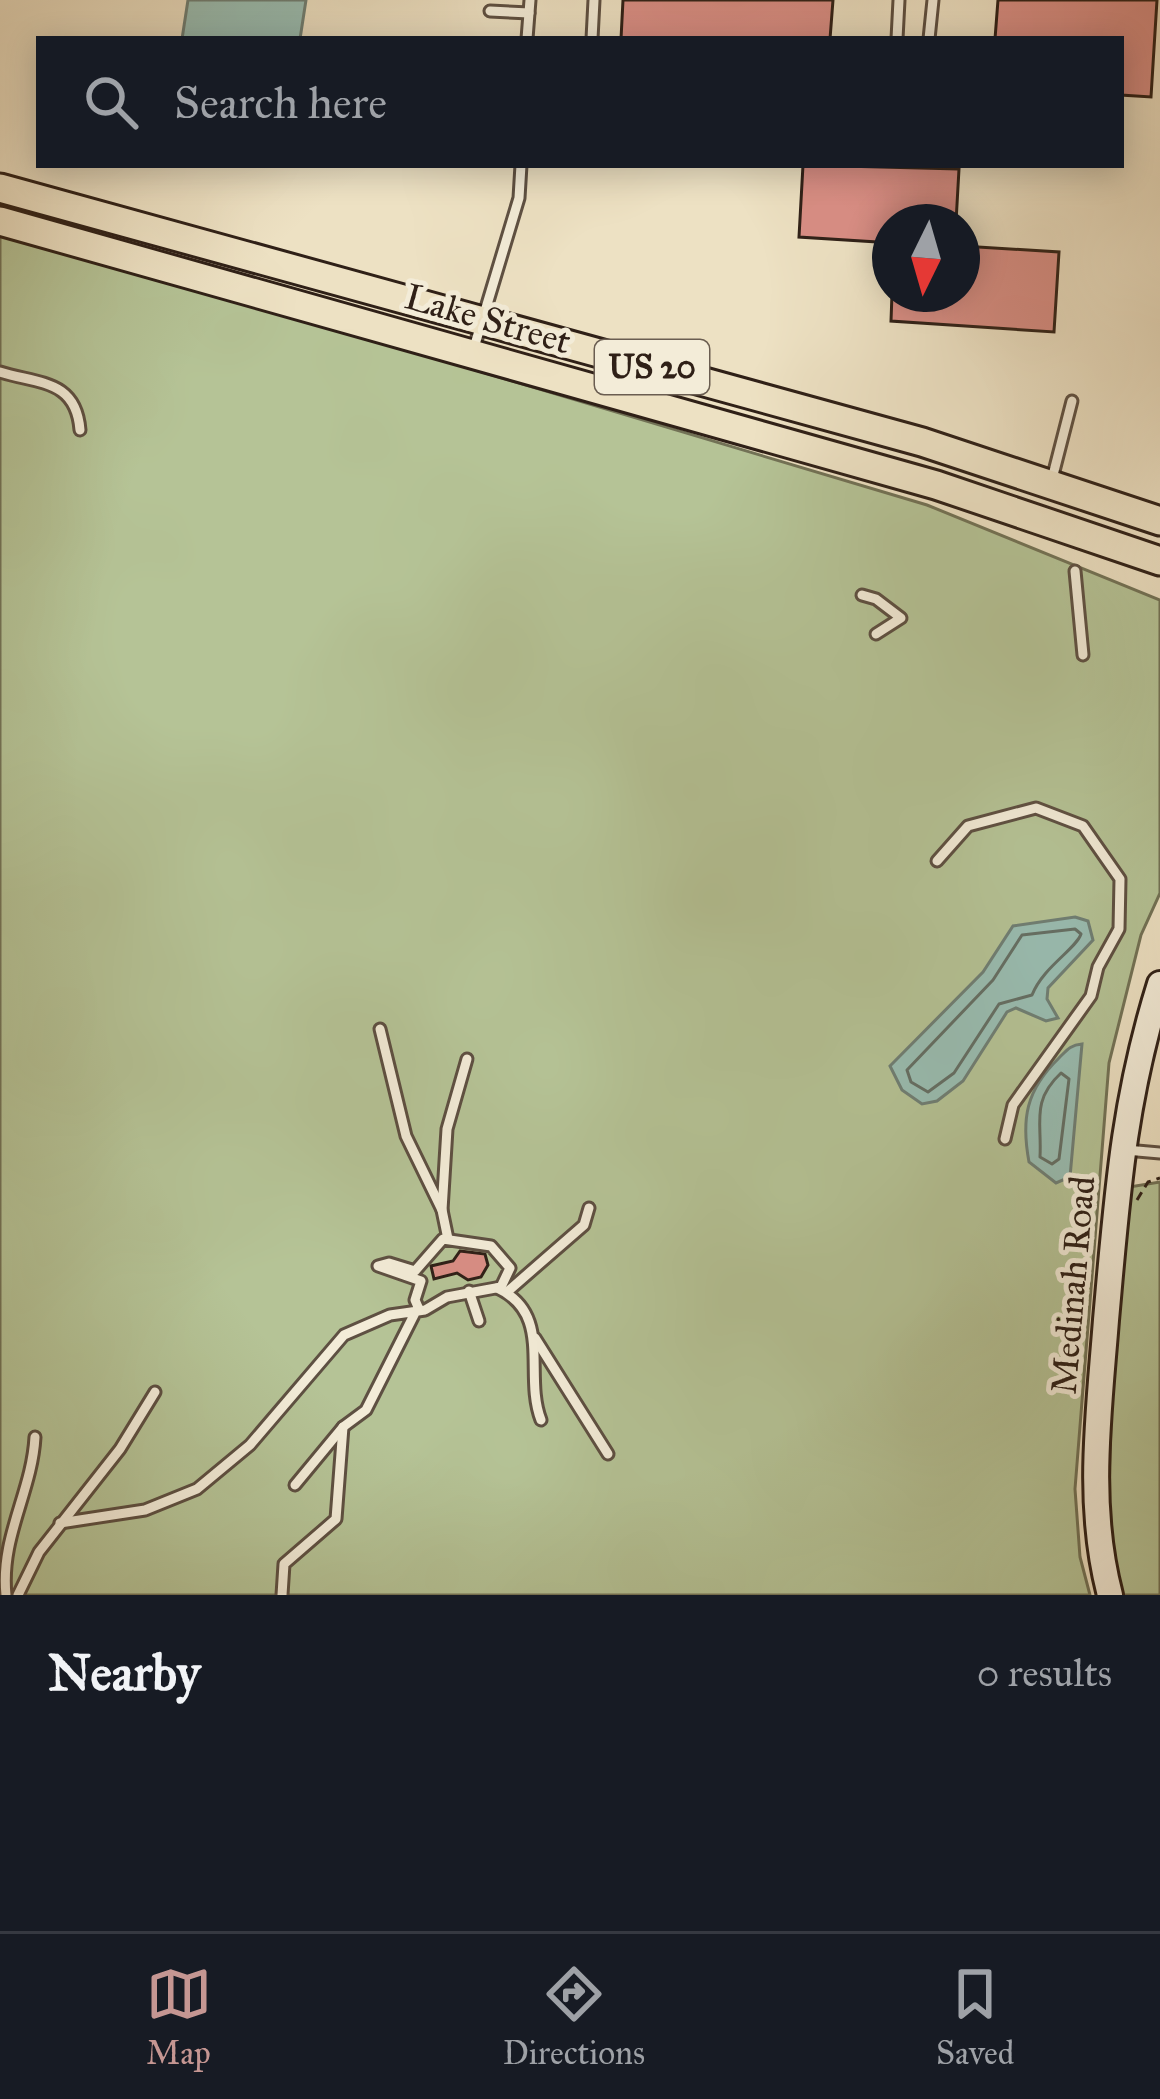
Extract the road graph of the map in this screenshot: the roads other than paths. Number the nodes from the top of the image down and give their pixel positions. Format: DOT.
graph roads {
  1 [pos="530,0"];
  2 [pos="594,0"];
  3 [pos="899,0"];
  4 [pos="932,0"];
  5 [pos="490,11"];
  6 [pos="529,14"];
  7 [pos="527,36"];
  8 [pos="592,36"];
  9 [pos="897,36"];
  10 [pos="929,36"];
  11 [pos="521,168"];
  12 [pos="0,188"];
  13 [pos="0,221"];
  14 [pos="484,320"];
  15 [pos="473,352"];
  16 [pos="0,371"];
  17 [pos="1072,401"];
  18 [pos="80,430"];
  19 [pos="1051,484"];
  20 [pos="1160,521"];
  21 [pos="1160,561"];
  22 [pos="1075,571"];
  23 [pos="862,595"];
  24 [pos="876,634"];
  25 [pos="1083,655"];
  26 [pos="937,861"];
  27 [pos="1160,984"];
  28 [pos="380,1029"];
  29 [pos="467,1059"];
  30 [pos="1005,1139"];
  31 [pos="1121,1150"];
  32 [pos="1160,1153"];
  33 [pos="589,1208"];
  34 [pos="442,1210"];
  35 [pos="448,1239"];
  36 [pos="502,1290"];
  37 [pos="470,1291"];
  38 [pos="418,1307"];
  39 [pos="479,1321"];
  40 [pos="535,1339"];
  41 [pos="155,1392"];
  42 [pos="541,1420"];
  43 [pos="343,1427"];
  44 [pos="34,1437"];
  45 [pos="608,1454"];
  46 [pos="295,1485"];
  47 [pos="60,1523"];
  48 [pos="6,1595"];
  49 [pos="18,1595"];
  50 [pos="282,1595"];
  51 [pos="1110,1595"];
  1 -- 6 [label="lane"];
  2 -- 8 [label="lane"];
  3 -- 9 [label="lane"];
  4 -- 10 [label="lane"];
  5 -- 6 [label="lane"];
  6 -- 7 [label="lane"];
  11 -- 14 [label="lane"];
  12 -- 14 [label="main road, Lake Street / US 20"];
  13 -- 15 [label="main road, Lake Street / US 20"];
  14 -- 15 [label="lane"];
  14 -- 19 [label="main road, Lake Street / US 20"];
  15 -- 21 [label="main road, Lake Street / US 20"];
  16 -- 18 [label="lane"];
  17 -- 19 [label="lane"];
  19 -- 20 [label="main road, Lake Street / US 20"];
  22 -- 25 [label="lane"];
  23 -- 24 [label="lane"];
  26 -- 30 [label="lane"];
  27 -- 31 [label="main road, Medinah Road"];
  28 -- 34 [label="lane"];
  29 -- 34 [label="lane"];
  31 -- 32 [label="lane"];
  31 -- 51 [label="main road, Medinah Road"];
  33 -- 36 [label="lane"];
  34 -- 35 [label="lane"];
  35 -- 36 [label="lane"];
  35 -- 38 [label="lane"];
  36 -- 37 [label="lane"];
  36 -- 40 [label="lane"];
  37 -- 38 [label="lane"];
  37 -- 39 [label="lane"];
  38 -- 43 [label="lane"];
  38 -- 47 [label="lane"];
  40 -- 42 [label="lane"];
  40 -- 45 [label="lane"];
  41 -- 47 [label="lane"];
  43 -- 46 [label="lane"];
  43 -- 50 [label="lane"];
  44 -- 48 [label="lane"];
  47 -- 49 [label="lane"];
}
